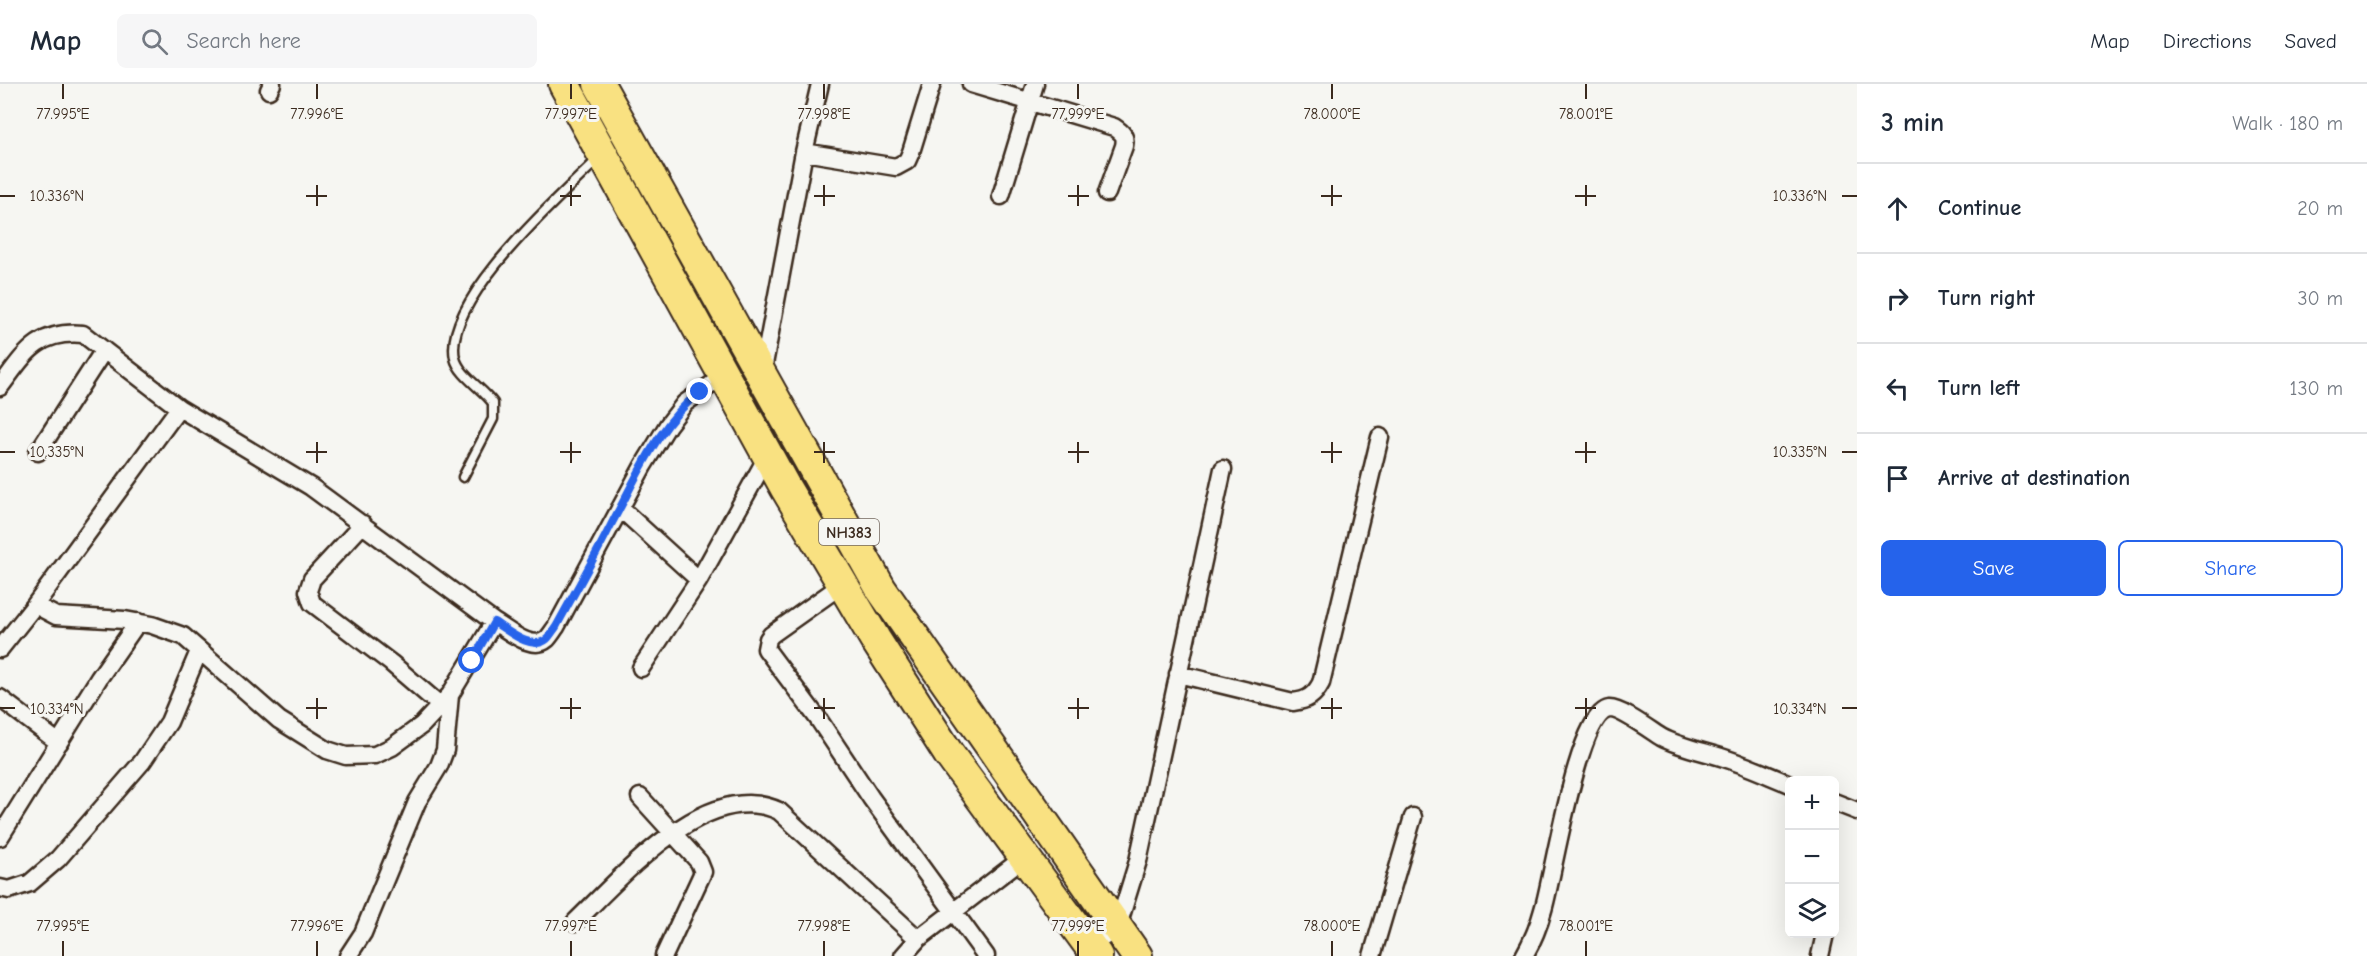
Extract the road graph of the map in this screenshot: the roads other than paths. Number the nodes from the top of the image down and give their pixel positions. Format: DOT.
graph roads {
  1 [pos="564,84"];
  2 [pos="599,84"];
  3 [pos="820,84"];
  4 [pos="932,84"];
  5 [pos="971,84"];
  6 [pos="1035,84"];
  7 [pos="1030,100"];
  8 [pos="804,152"];
  9 [pos="603,154"];
  10 [pos="1107,193"];
  11 [pos="1001,196"];
  12 [pos="105,350"];
  13 [pos="725,375"];
  14 [pos="762,376"];
  15 [pos="0,387"];
  16 [pos="179,408"];
  17 [pos="1380,437"];
  18 [pos="38,452"];
  19 [pos="768,455"];
  20 [pos="1223,469"];
  21 [pos="463,477"];
  22 [pos="620,508"];
  23 [pos="363,524"];
  24 [pos="699,580"];
  25 [pos="843,584"];
  26 [pos="35,605"];
  27 [pos="138,622"];
  28 [pos="494,622"];
  29 [pos="0,649"];
  30 [pos="199,651"];
  31 [pos="640,668"];
  32 [pos="1178,674"];
  33 [pos="0,698"];
  34 [pos="446,700"];
  35 [pos="58,743"];
  36 [pos="1785,782"];
  37 [pos="640,796"];
  38 [pos="1839,804"];
  39 [pos="1857,811"];
  40 [pos="1413,817"];
  41 [pos="672,833"];
  42 [pos="0,837"];
  43 [pos="1023,858"];
  44 [pos="0,888"];
  45 [pos="953,912"];
  46 [pos="575,922"];
  47 [pos="1117,929"];
  48 [pos="1824,938"];
  49 [pos="918,939"];
  50 [pos="1093,951"];
  51 [pos="348,956"];
  52 [pos="664,956"];
  53 [pos="903,956"];
  54 [pos="986,956"];
  55 [pos="1137,956"];
  56 [pos="1372,956"];
  57 [pos="1524,956"];
  58 [pos="1820,956"];
  1 -- 9 [label="highway, NH383"];
  2 -- 14 [label="highway, NH383"];
  3 -- 8 [label="street"];
  4 -- 8 [label="street"];
  5 -- 7 [label="street"];
  6 -- 7 [label="street"];
  7 -- 10 [label="street"];
  7 -- 11 [label="street"];
  8 -- 14 [label="street"];
  9 -- 13 [label="highway, NH383"];
  9 -- 21 [label="lane"];
  12 -- 15 [label="street"];
  12 -- 16 [label="street"];
  12 -- 18 [label="street"];
  13 -- 19 [label="highway, NH383"];
  13 -- 22 [label="street"];
  14 -- 47 [label="highway, NH383"];
  16 -- 23 [label="street"];
  16 -- 26 [label="street"];
  17 -- 32 [label="street"];
  19 -- 24 [label="street"];
  19 -- 25 [label="highway, NH383"];
  20 -- 32 [label="street"];
  22 -- 24 [label="street"];
  22 -- 28 [label="street"];
  23 -- 28 [label="street"];
  23 -- 34 [label="street"];
  24 -- 31 [label="street"];
  25 -- 43 [label="highway, NH383"];
  25 -- 45 [label="street"];
  26 -- 27 [label="street"];
  26 -- 29 [label="street"];
  27 -- 30 [label="street"];
  27 -- 35 [label="street"];
  28 -- 34 [label="street"];
  30 -- 34 [label="street"];
  30 -- 44 [label="street"];
  32 -- 47 [label="street"];
  33 -- 35 [label="street"];
  34 -- 51 [label="street"];
  35 -- 42 [label="street"];
  36 -- 57 [label="street"];
  37 -- 41 [label="street"];
  38 -- 39 [label="street"];
  40 -- 56 [label="street"];
  41 -- 46 [label="street"];
  41 -- 49 [label="street"];
  41 -- 52 [label="street"];
  43 -- 45 [label="street"];
  43 -- 50 [label="highway, NH383"];
  45 -- 49 [label="street"];
  45 -- 54 [label="street"];
  47 -- 50 [label="street"];
  47 -- 55 [label="highway, NH383"];
  48 -- 58 [label="street"];
  49 -- 53 [label="street"];
}
